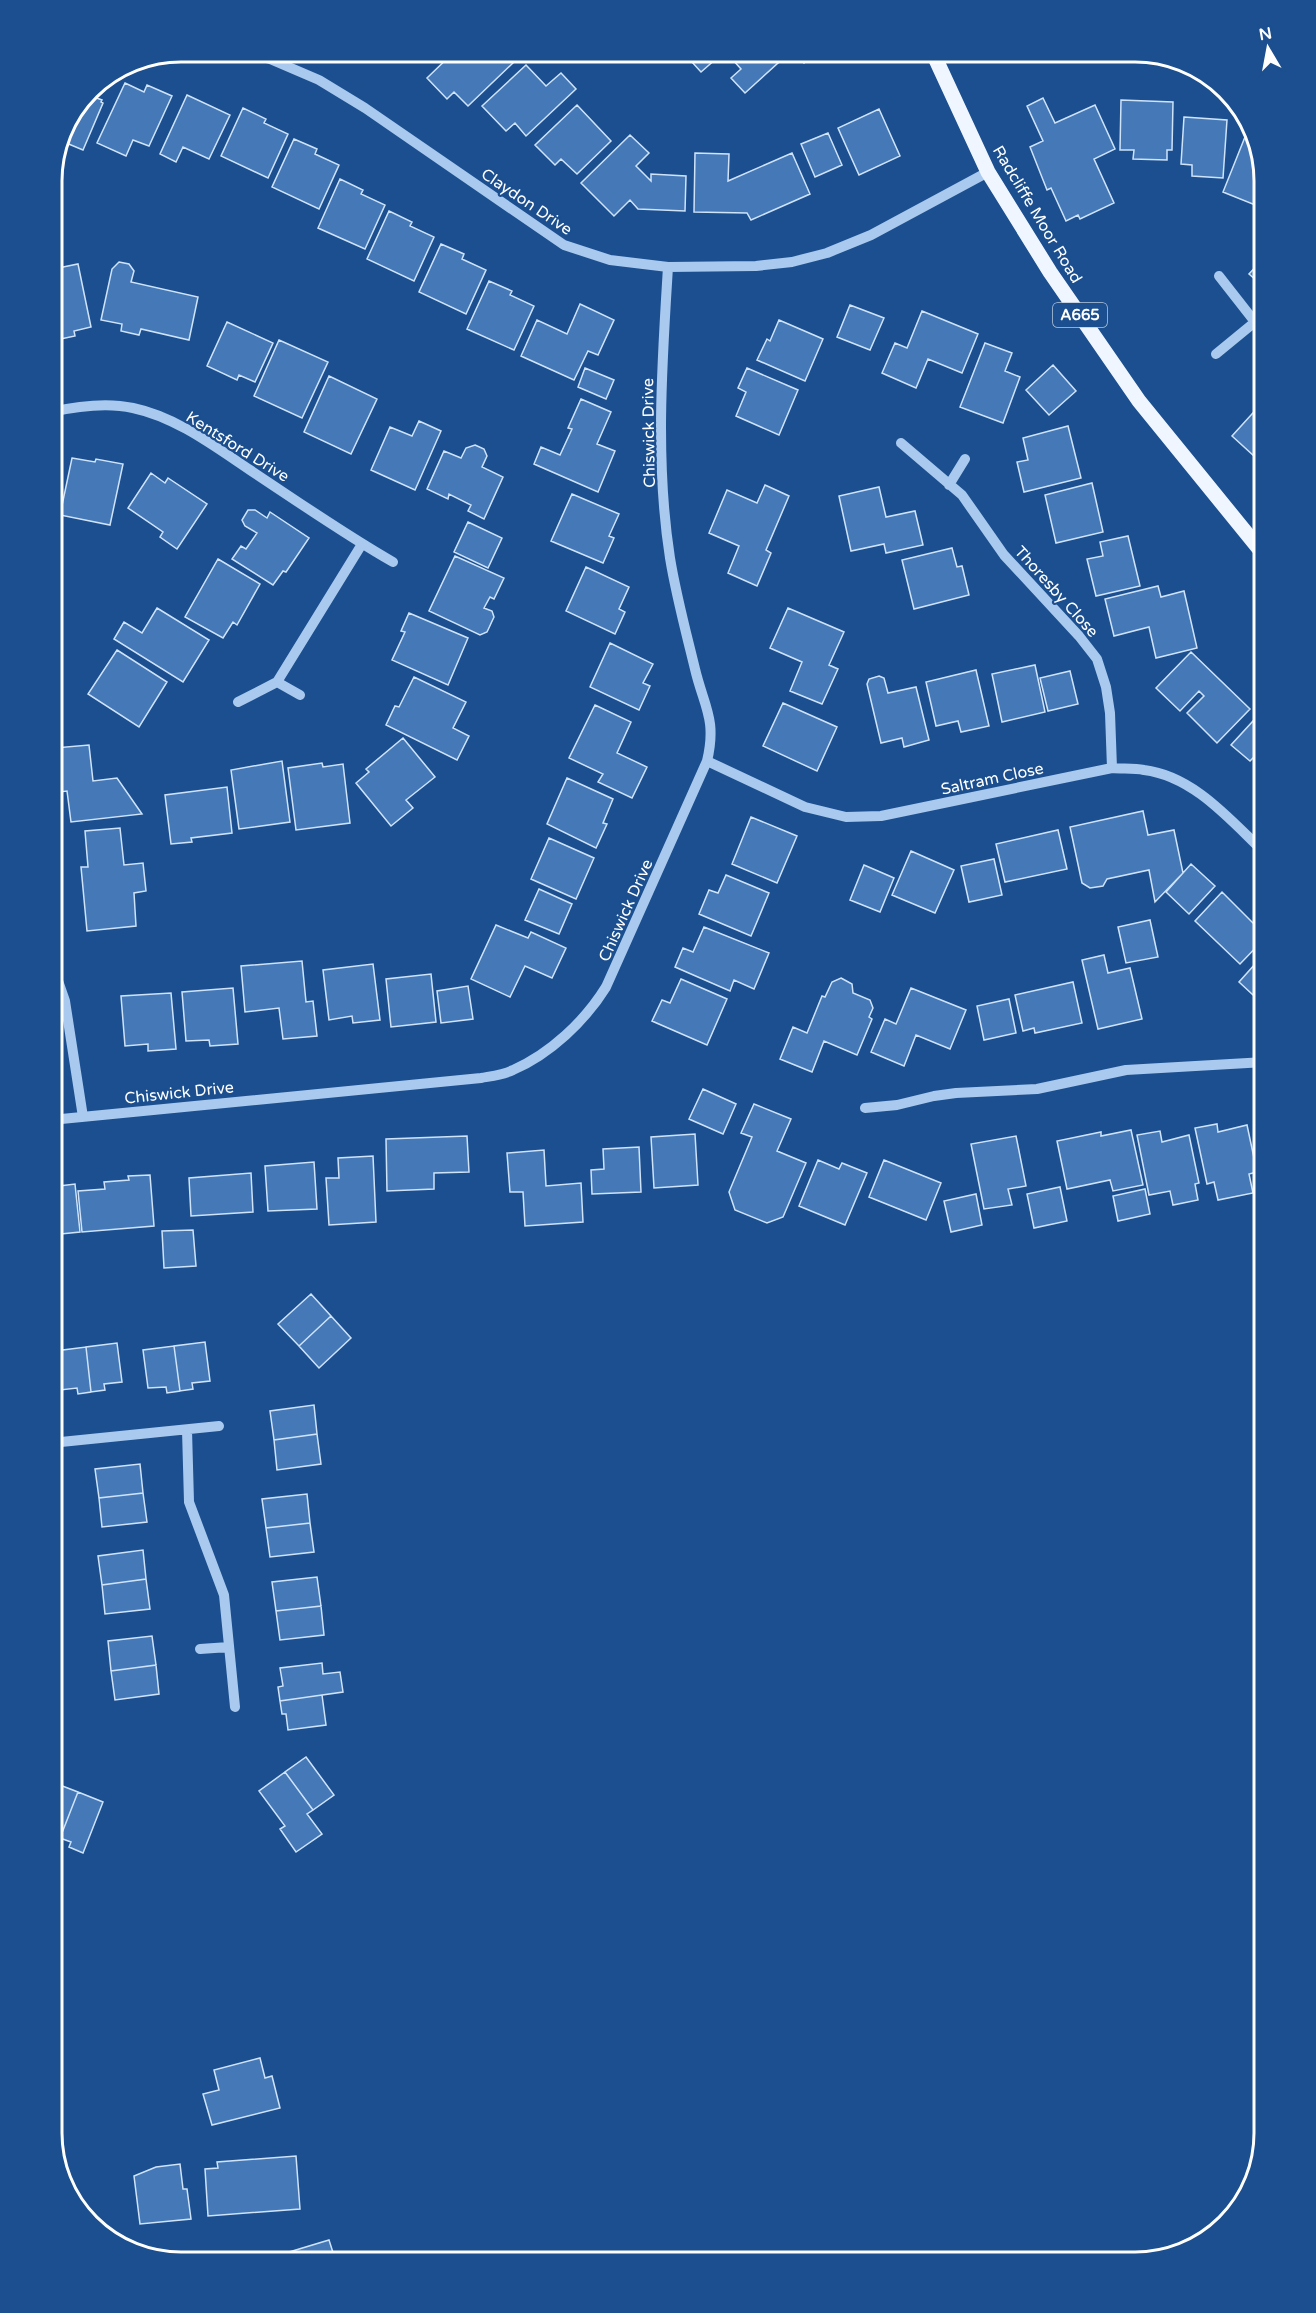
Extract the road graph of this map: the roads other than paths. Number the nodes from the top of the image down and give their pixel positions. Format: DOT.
graph roads {
  1 [pos="277,62"];
  2 [pos="937,62"];
  3 [pos="988,172"];
  4 [pos="668,267"];
  5 [pos="1219,276"];
  6 [pos="1254,317"];
  7 [pos="1254,328"];
  8 [pos="1216,354"];
  9 [pos="62,410"];
  10 [pos="901,443"];
  11 [pos="965,459"];
  12 [pos="949,484"];
  13 [pos="1254,542"];
  14 [pos="362,544"];
  15 [pos="393,562"];
  16 [pos="277,682"];
  17 [pos="300,695"];
  18 [pos="238,702"];
  19 [pos="707,761"];
  20 [pos="1112,768"];
  21 [pos="1254,843"];
  22 [pos="62,992"];
  23 [pos="1254,1063"];
  24 [pos="865,1108"];
  25 [pos="83,1117"];
  26 [pos="62,1119"];
  27 [pos="219,1426"];
  28 [pos="187,1430"];
  29 [pos="62,1442"];
  30 [pos="229,1647"];
  31 [pos="200,1649"];
  32 [pos="235,1707"];
  1 -- 4 [label="street, Claydon Drive"];
  2 -- 3 [label="main road, Radcliffe Moor Road / A665"];
  3 -- 4 [label="street, Claydon Drive"];
  3 -- 13 [label="main road, Radcliffe Moor Road / A665"];
  4 -- 19 [label="street, Chiswick Drive"];
  5 -- 6 [label="street"];
  7 -- 8 [label="street"];
  9 -- 14 [label="street, Kentsford Drive"];
  10 -- 12 [label="street, Thoresby Close"];
  11 -- 12 [label="street"];
  12 -- 20 [label="street, Thoresby Close"];
  14 -- 15 [label="street, Kentsford Drive"];
  14 -- 16 [label="street"];
  16 -- 17 [label="street"];
  16 -- 18 [label="street"];
  19 -- 20 [label="street, Saltram Close"];
  19 -- 25 [label="street, Chiswick Drive"];
  20 -- 21 [label="street, Saltram Close"];
  22 -- 25 [label="street"];
  23 -- 24 [label="street"];
  25 -- 26 [label="street, Chiswick Drive"];
  27 -- 28 [label="street"];
  28 -- 29 [label="street"];
  28 -- 30 [label="street"];
  30 -- 31 [label="street"];
  30 -- 32 [label="street"];
}
